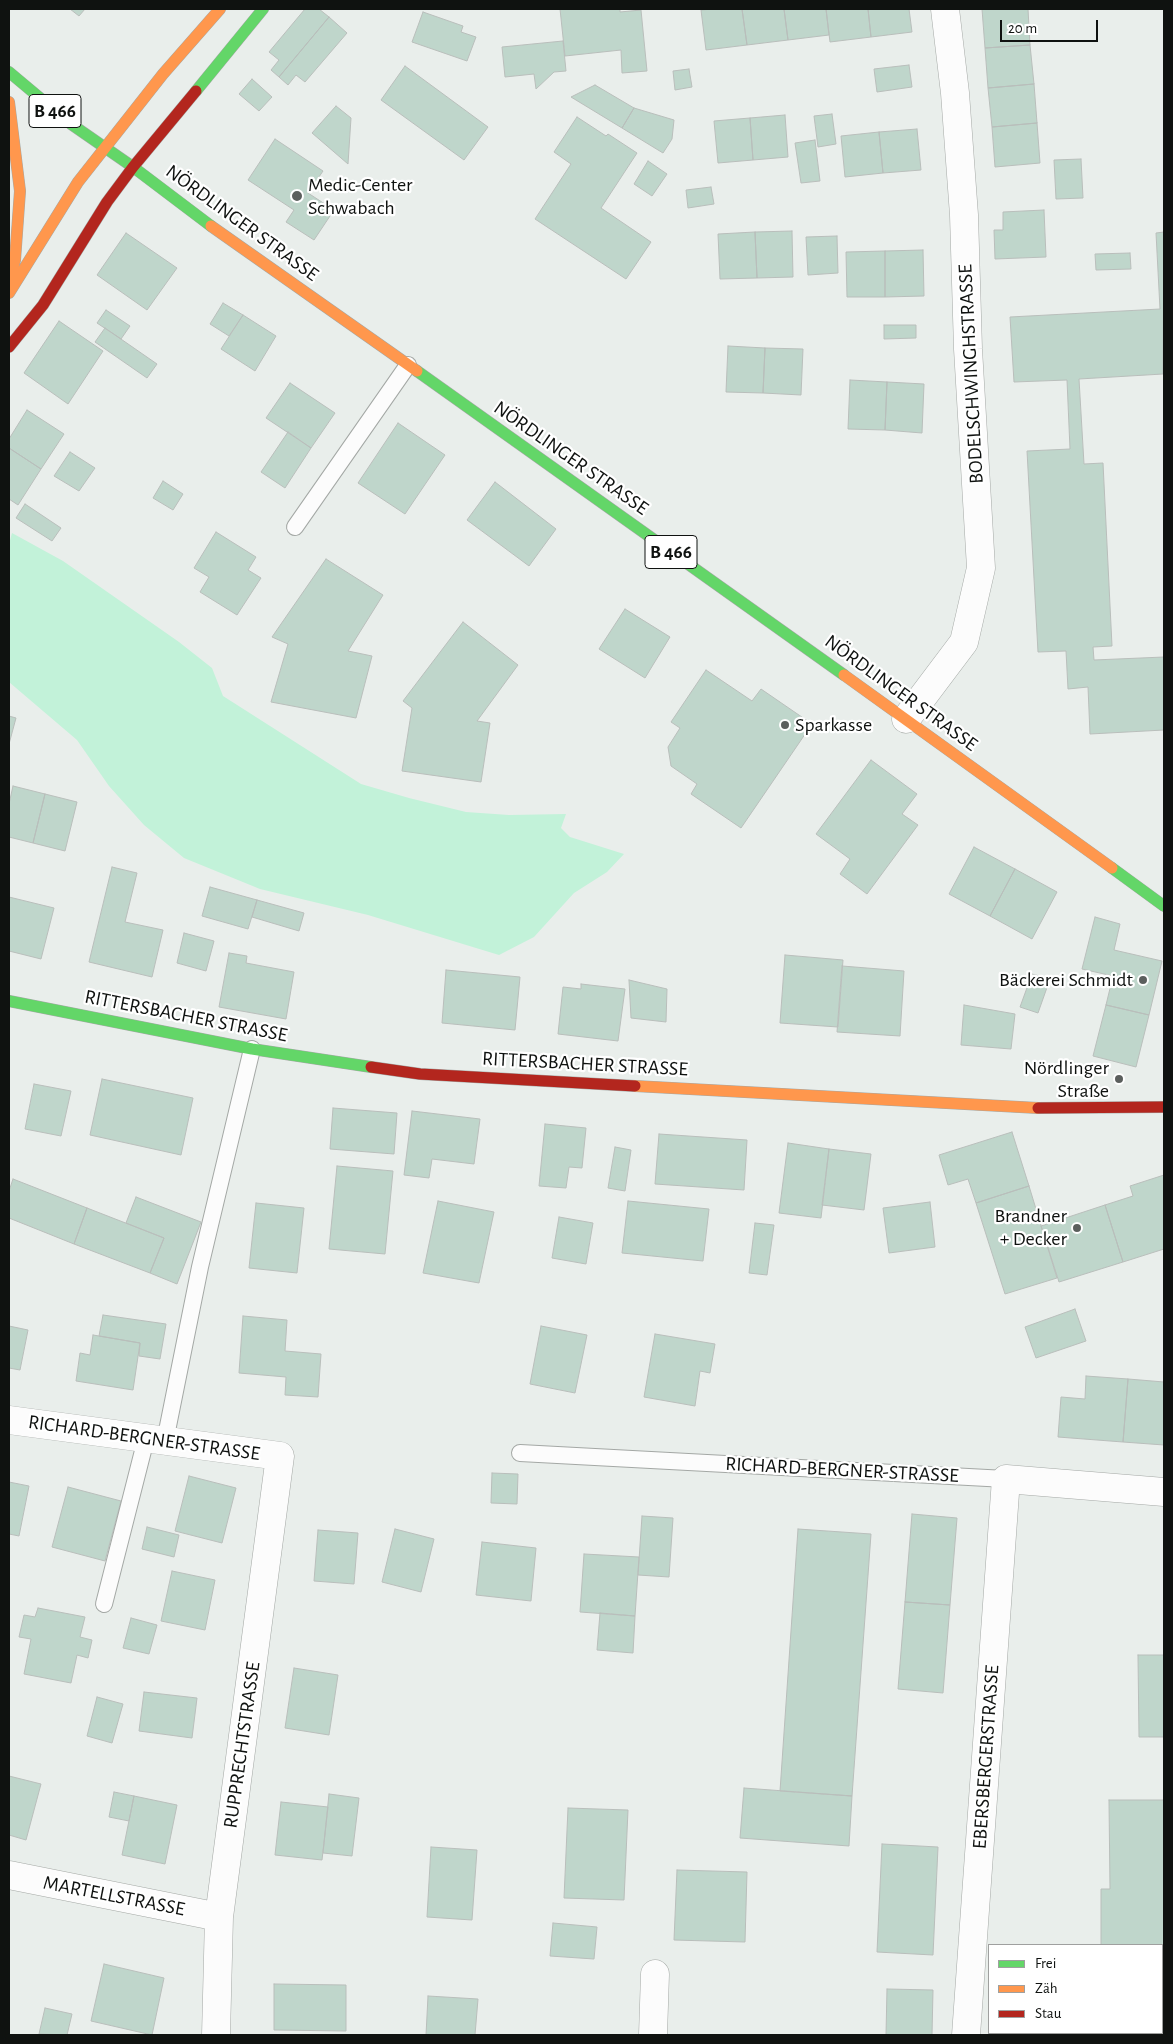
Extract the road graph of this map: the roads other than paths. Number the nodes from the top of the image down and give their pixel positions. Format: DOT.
graph roads {
  1 [pos="220,9"];
  2 [pos="263,9"];
  3 [pos="945,9"];
  4 [pos="9,72"];
  5 [pos="9,102"];
  6 [pos="104,148"];
  7 [pos="133,167"];
  8 [pos="9,280"];
  9 [pos="9,293"];
  10 [pos="9,347"];
  11 [pos="408,365"];
  12 [pos="295,527"];
  13 [pos="906,719"];
  14 [pos="1164,906"];
  15 [pos="9,1002"];
  16 [pos="252,1049"];
  17 [pos="1164,1107"];
  18 [pos="9,1420"];
  19 [pos="155,1440"];
  20 [pos="520,1453"];
  21 [pos="280,1456"];
  22 [pos="1006,1479"];
  23 [pos="1164,1492"];
  24 [pos="104,1604"];
  25 [pos="9,1875"];
  26 [pos="220,1917"];
  27 [pos="654,1974"];
  28 [pos="216,2035"];
  29 [pos="653,2035"];
  30 [pos="966,2035"];
  1 -- 6 [label="main road"];
  2 -- 7 [label="main road"];
  3 -- 13 [label="street, BODELSCHWINGHSTRASSE"];
  4 -- 6 [label="main road, NÖRDLINGER STRASSE / B 466"];
  5 -- 8 [label="main road"];
  6 -- 7 [label="main road, NÖRDLINGER STRASSE / B 466"];
  6 -- 9 [label="main road"];
  7 -- 10 [label="main road"];
  7 -- 11 [label="main road, NÖRDLINGER STRASSE / B 466"];
  11 -- 12 [label="lane"];
  11 -- 13 [label="main road, NÖRDLINGER STRASSE / B 466"];
  13 -- 14 [label="main road, NÖRDLINGER STRASSE / B 466"];
  15 -- 16 [label="main road, RITTERSBACHER STRASSE"];
  16 -- 17 [label="main road, RITTERSBACHER STRASSE"];
  16 -- 19 [label="lane"];
  18 -- 19 [label="street, RICHARD-BERGNER-STRASSE"];
  19 -- 21 [label="street, RICHARD-BERGNER-STRASSE"];
  19 -- 24 [label="lane"];
  20 -- 22 [label="lane, RICHARD-BERGNER-STRASSE"];
  21 -- 26 [label="street, RUPPRECHTSTRASSE"];
  22 -- 23 [label="street, RICHARD-BERGNER-STRASSE"];
  22 -- 30 [label="street, EBERSBERGERSTRASSE"];
  25 -- 26 [label="street, MARTELLSTRASSE"];
  26 -- 28 [label="street, RUPPRECHTSTRASSE"];
  27 -- 29 [label="street"];
}
